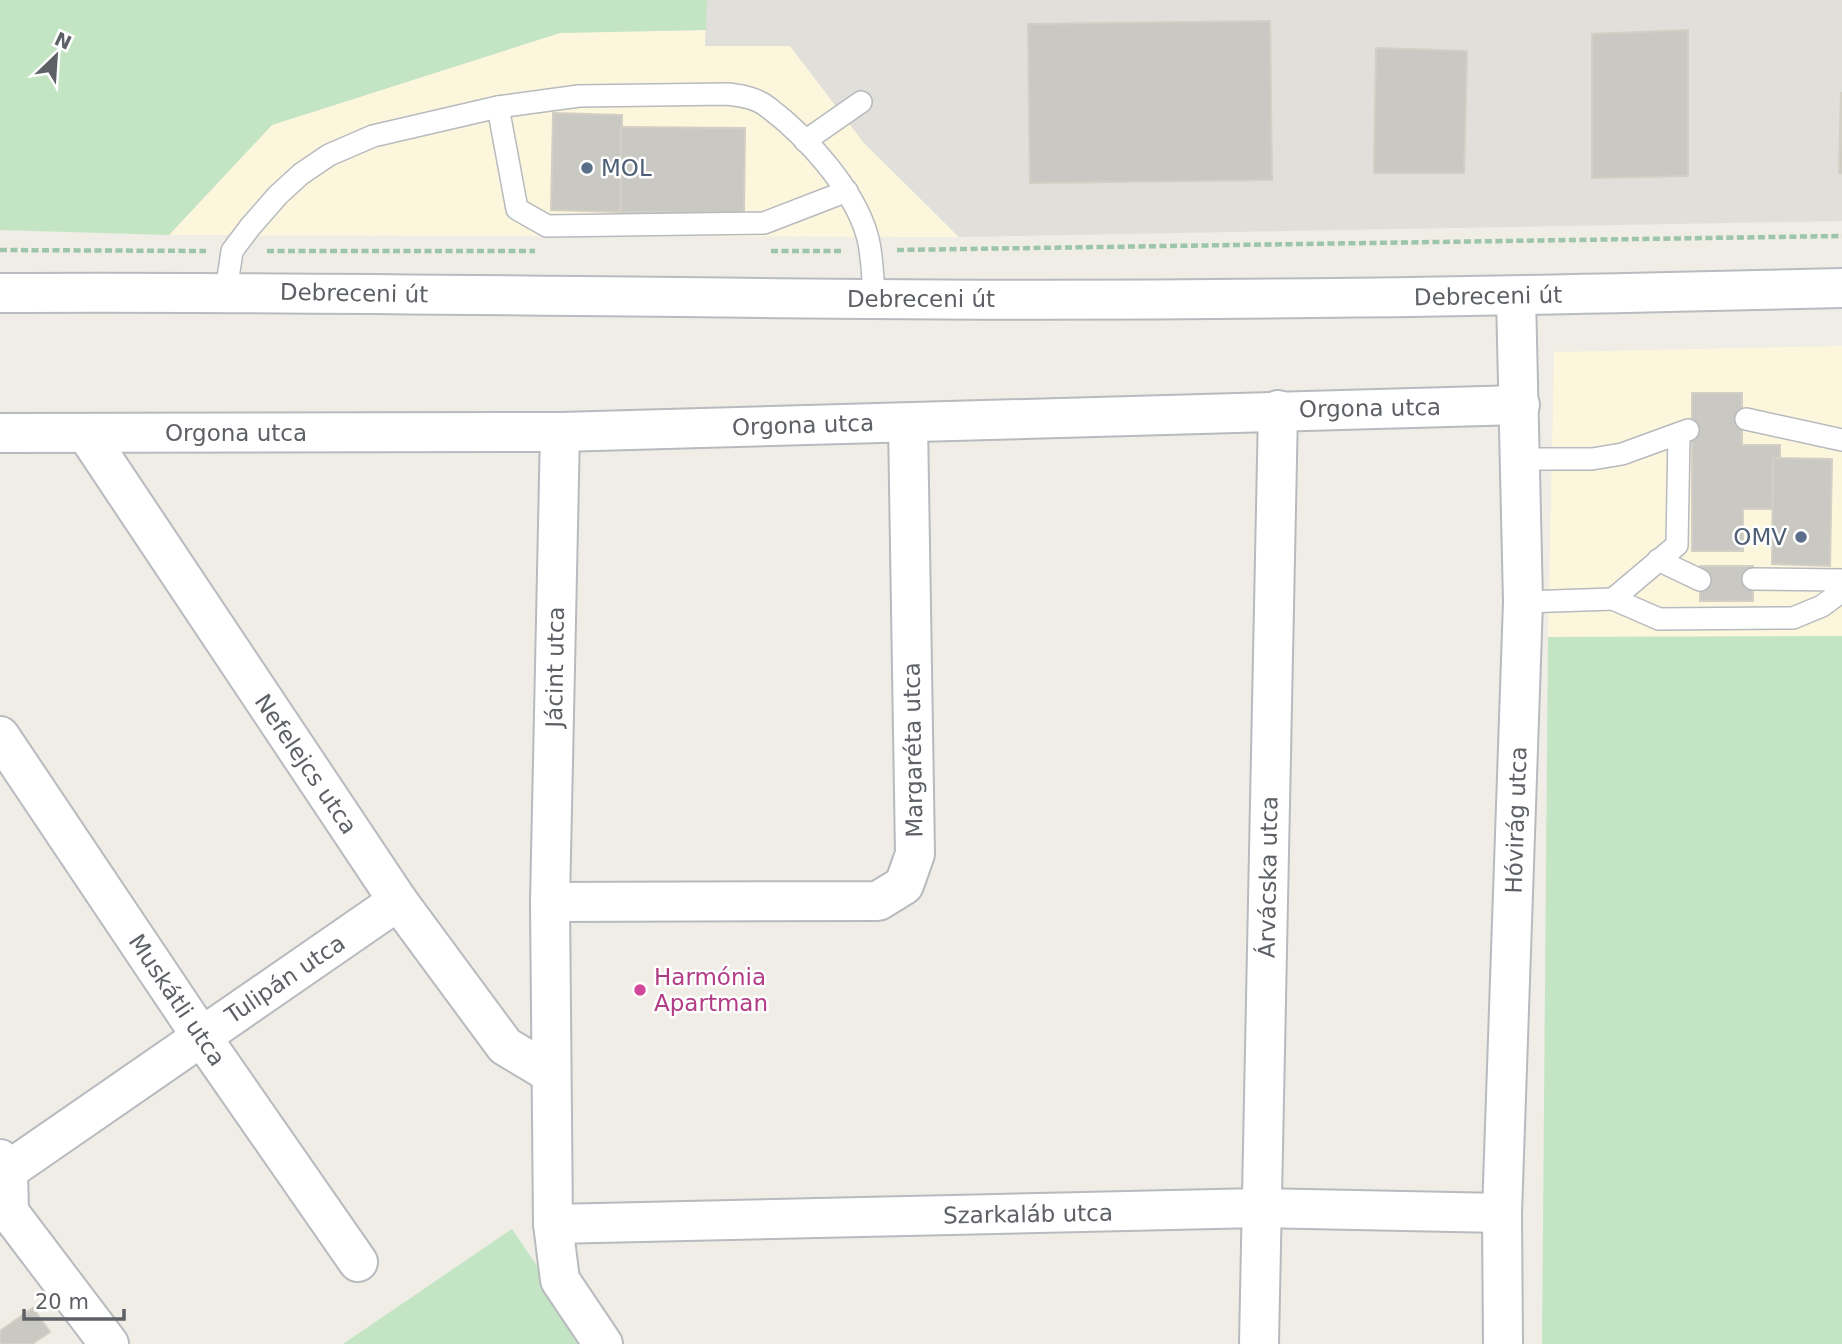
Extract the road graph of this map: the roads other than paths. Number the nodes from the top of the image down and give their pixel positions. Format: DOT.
graph roads {
  1 [pos="861,102"];
  2 [pos="498,107"];
  3 [pos="805,141"];
  4 [pos="847,191"];
  5 [pos="1842,288"];
  6 [pos="226,292"];
  7 [pos="0,293"];
  8 [pos="1516,296"];
  9 [pos="875,299"];
  10 [pos="1520,405"];
  11 [pos="1278,410"];
  12 [pos="1746,419"];
  13 [pos="908,422"];
  14 [pos="560,432"];
  15 [pos="0,433"];
  16 [pos="86,433"];
  17 [pos="1842,440"];
  18 [pos="1521,459"];
  19 [pos="1658,560"];
  20 [pos="1753,579"];
  21 [pos="1700,580"];
  22 [pos="1842,580"];
  23 [pos="1842,591"];
  24 [pos="1613,600"];
  25 [pos="1523,602"];
  26 [pos="0,736"];
  27 [pos="398,901"];
  28 [pos="550,902"];
  29 [pos="201,1036"];
  30 [pos="550,1073"];
  31 [pos="3,1169"];
  32 [pos="1260,1208"];
  33 [pos="1502,1213"];
  34 [pos="553,1224"];
  35 [pos="358,1262"];
  36 [pos="109,1344"];
  37 [pos="603,1344"];
  38 [pos="1259,1344"];
  39 [pos="1503,1344"];
  1 -- 3 [label="lane"];
  2 -- 3 [label="lane"];
  2 -- 4 [label="lane"];
  2 -- 6 [label="lane"];
  3 -- 4 [label="lane"];
  4 -- 9 [label="lane"];
  5 -- 8 [label="street, Debreceni út"];
  6 -- 7 [label="street, Debreceni út"];
  6 -- 9 [label="street, Debreceni út"];
  8 -- 9 [label="street, Debreceni út"];
  8 -- 10 [label="street, Hóvirág utca"];
  10 -- 11 [label="street, Orgona utca"];
  10 -- 18 [label="street, Hóvirág utca"];
  11 -- 13 [label="street, Orgona utca"];
  11 -- 32 [label="street, Árvácska utca"];
  12 -- 17 [label="lane"];
  13 -- 14 [label="street, Orgona utca"];
  13 -- 28 [label="street, Margaréta utca"];
  14 -- 16 [label="street, Orgona utca"];
  14 -- 28 [label="street, Jácint utca"];
  15 -- 16 [label="street, Orgona utca"];
  16 -- 27 [label="street, Nefelejcs utca"];
  18 -- 19 [label="lane"];
  18 -- 25 [label="street, Hóvirág utca"];
  19 -- 21 [label="lane"];
  19 -- 24 [label="lane"];
  20 -- 22 [label="lane"];
  23 -- 24 [label="lane"];
  24 -- 25 [label="lane"];
  25 -- 33 [label="street, Hóvirág utca"];
  26 -- 29 [label="street, Muskátli utca"];
  27 -- 29 [label="street, Tulipán utca"];
  27 -- 30 [label="street, Nefelejcs utca"];
  28 -- 30 [label="street"];
  29 -- 31 [label="street, Tulipán utca"];
  29 -- 35 [label="street, Muskátli utca"];
  30 -- 34 [label="street"];
  31 -- 36 [label="street"];
  32 -- 33 [label="street, Szarkaláb utca"];
  32 -- 34 [label="street, Szarkaláb utca"];
  32 -- 38 [label="street, Árvácska utca"];
  33 -- 39 [label="street, Hóvirág utca"];
  34 -- 37 [label="street"];
}
